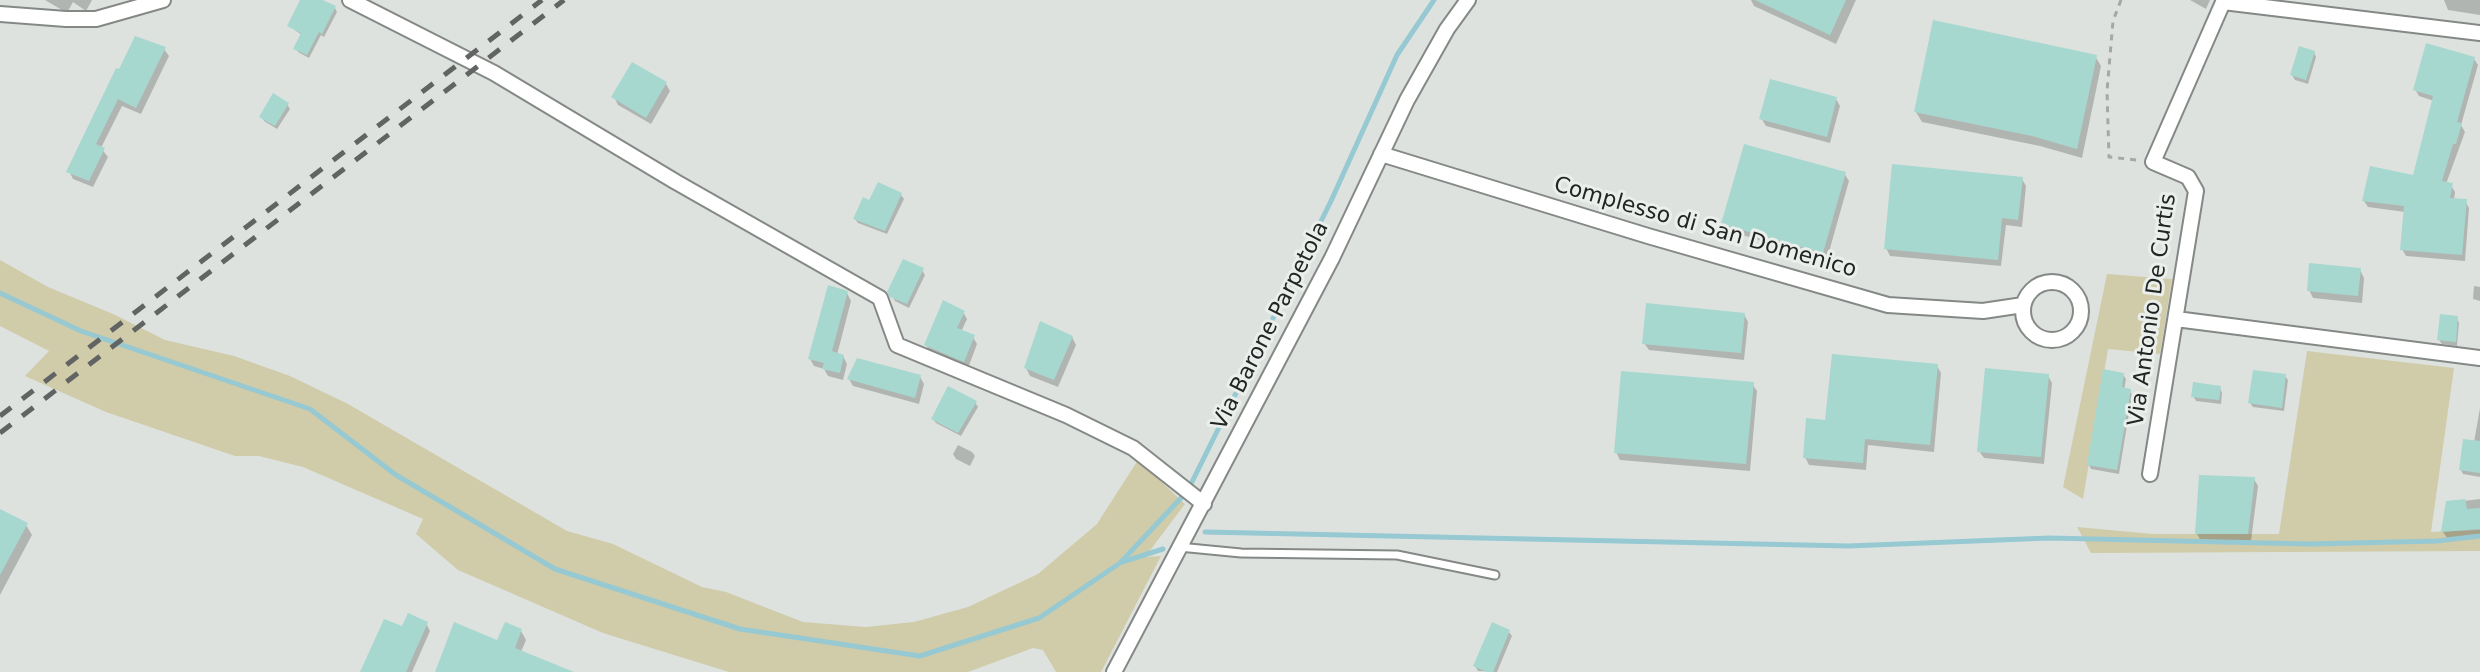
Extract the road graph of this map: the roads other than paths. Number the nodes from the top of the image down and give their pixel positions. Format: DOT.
graph roads {
  1 [pos="163,0"];
  2 [pos="350,0"];
  3 [pos="1468,0"];
  4 [pos="2224,1"];
  5 [pos="0,14"];
  6 [pos="2480,33"];
  7 [pos="1381,154"];
  8 [pos="2023,305"];
  9 [pos="2176,319"];
  10 [pos="2480,358"];
  11 [pos="2150,474"];
  12 [pos="1204,504"];
  13 [pos="1179,547"];
  14 [pos="1495,575"];
  15 [pos="1114,672"];
  1 -- 5 [label="street"];
  2 -- 12 [label="street"];
  3 -- 7 [label="street, Via Barone Parpetola"];
  4 -- 6 [label="street"];
  4 -- 9 [label="street, Via Antonio De Curtis"];
  7 -- 8 [label="street, Complesso di San Domenico"];
  7 -- 12 [label="street, Via Barone Parpetola"];
  8 -- 8 [label="street"];
  9 -- 10 [label="street"];
  9 -- 11 [label="street, Via Antonio De Curtis"];
  12 -- 13 [label="street, Via Barone Parpetola"];
  13 -- 14 [label="lane"];
  13 -- 15 [label="street, Via Barone Parpetola"];
}
